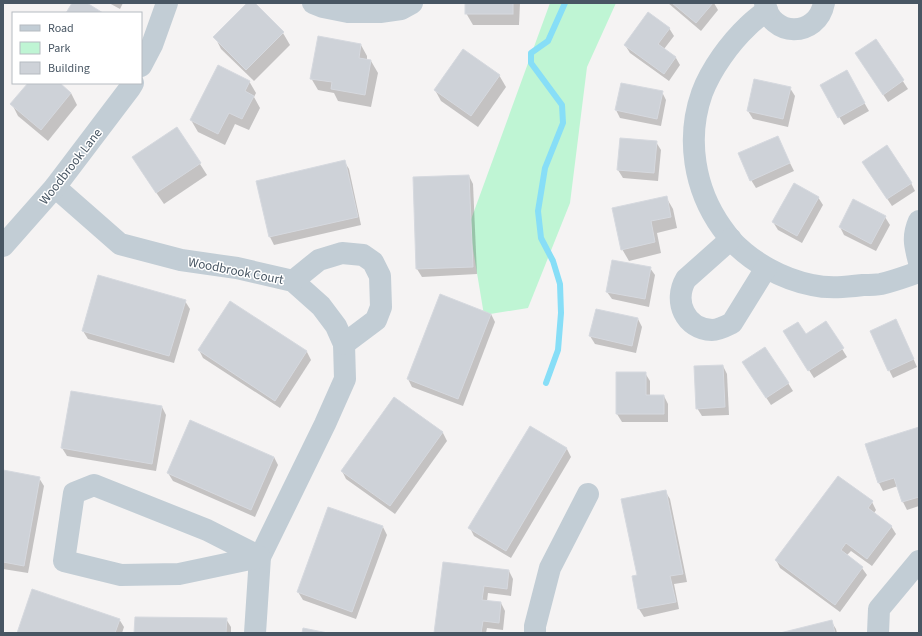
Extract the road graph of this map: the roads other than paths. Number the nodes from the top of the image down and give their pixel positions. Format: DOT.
graph roads {
  1 [pos="167,3"];
  2 [pos="313,3"];
  3 [pos="412,3"];
  4 [pos="824,3"];
  5 [pos="766,7"];
  6 [pos="142,64"];
  7 [pos="132,84"];
  8 [pos="55,186"];
  9 [pos="919,221"];
  10 [pos="731,239"];
  11 [pos="3,246"];
  12 [pos="919,262"];
  13 [pos="766,268"];
  14 [pos="919,272"];
  15 [pos="293,281"];
  16 [pos="344,344"];
  17 [pos="588,494"];
  18 [pos="260,557"];
  19 [pos="919,561"];
  20 [pos="255,633"];
  21 [pos="535,633"];
  22 [pos="878,633"];
  1 -- 6 [label="street"];
  2 -- 3 [label="street"];
  4 -- 5 [label="street"];
  5 -- 10 [label="street"];
  7 -- 8 [label="street, Woodbrook Lane"];
  8 -- 11 [label="street, Woodbrook Lane"];
  8 -- 15 [label="street, Woodbrook Court"];
  9 -- 12 [label="street"];
  10 -- 13 [label="street"];
  10 -- 13 [label="street"];
  13 -- 14 [label="street"];
  15 -- 16 [label="street, Woodbrook Court"];
  15 -- 16 [label="street"];
  16 -- 18 [label="street, Woodbrook Court"];
  17 -- 21 [label="street"];
  18 -- 18 [label="street"];
  18 -- 20 [label="street, Woodbrook Court"];
  19 -- 22 [label="street"];
}
